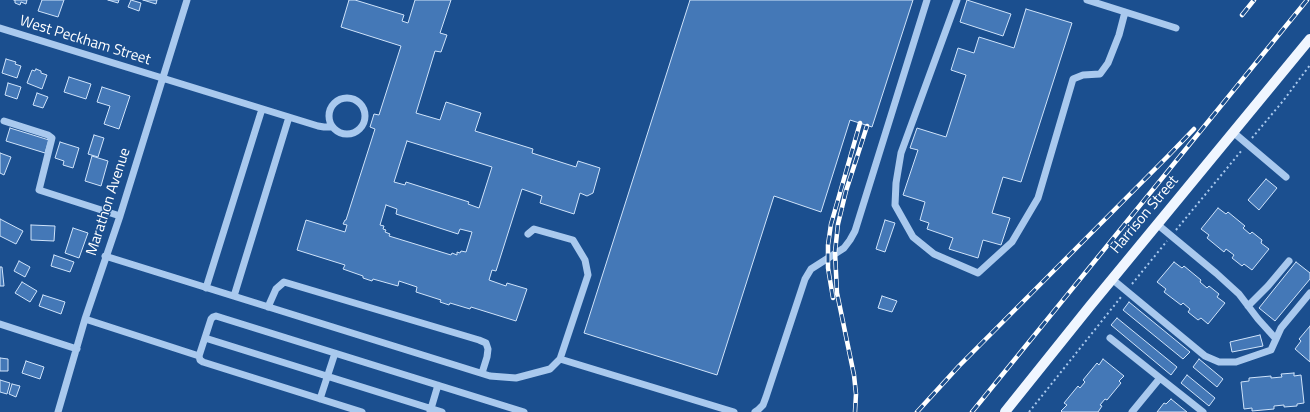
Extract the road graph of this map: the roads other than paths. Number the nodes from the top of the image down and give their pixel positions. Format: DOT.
graph roads {
  1 [pos="187,0"];
  2 [pos="926,0"];
  3 [pos="957,0"];
  4 [pos="1087,0"];
  5 [pos="1125,12"];
  6 [pos="0,28"];
  7 [pos="1176,28"];
  8 [pos="1310,40"];
  9 [pos="162,79"];
  10 [pos="262,109"];
  11 [pos="289,117"];
  12 [pos="4,121"];
  13 [pos="332,127"];
  14 [pos="1233,132"];
  15 [pos="1286,177"];
  16 [pos="120,216"];
  17 [pos="1157,224"];
  18 [pos="528,234"];
  19 [pos="105,256"];
  20 [pos="1289,261"];
  21 [pos="1112,279"];
  22 [pos="206,288"];
  23 [pos="1310,293"];
  24 [pos="234,296"];
  25 [pos="1248,306"];
  26 [pos="268,307"];
  27 [pos="85,319"];
  28 [pos="0,324"];
  29 [pos="204,338"];
  30 [pos="1110,338"];
  31 [pos="1276,339"];
  32 [pos="77,349"];
  33 [pos="335,353"];
  34 [pos="199,356"];
  35 [pos="560,359"];
  36 [pos="482,374"];
  37 [pos="328,376"];
  38 [pos="1160,378"];
  39 [pos="438,385"];
  40 [pos="320,399"];
  41 [pos="431,410"];
  42 [pos="58,412"];
  43 [pos="362,412"];
  44 [pos="442,412"];
  45 [pos="524,412"];
  46 [pos="734,412"];
  47 [pos="755,412"];
  48 [pos="1005,412"];
  49 [pos="1132,412"];
  50 [pos="1203,412"];
  1 -- 9 [label="street, Marathon Avenue"];
  2 -- 47 [label="street"];
  3 -- 5 [label="street"];
  4 -- 5 [label="street"];
  5 -- 7 [label="street"];
  6 -- 9 [label="street, West Peckham Street"];
  8 -- 14 [label="main road, Harrison Street"];
  9 -- 10 [label="street, West Peckham Street"];
  9 -- 16 [label="street, Marathon Avenue"];
  10 -- 11 [label="street, West Peckham Street"];
  10 -- 22 [label="street"];
  11 -- 13 [label="street, West Peckham Street"];
  11 -- 24 [label="street"];
  12 -- 16 [label="street"];
  13 -- 13 [label="street"];
  14 -- 15 [label="street"];
  14 -- 17 [label="main road, Harrison Street"];
  16 -- 19 [label="street, Marathon Avenue"];
  17 -- 21 [label="main road, Harrison Street"];
  17 -- 25 [label="street"];
  18 -- 35 [label="street"];
  19 -- 22 [label="street"];
  19 -- 27 [label="street, Marathon Avenue"];
  20 -- 25 [label="street"];
  21 -- 31 [label="street"];
  21 -- 48 [label="main road, Harrison Street"];
  22 -- 24 [label="street"];
  23 -- 31 [label="street"];
  24 -- 26 [label="street"];
  25 -- 31 [label="street"];
  26 -- 36 [label="street"];
  26 -- 36 [label="street"];
  27 -- 32 [label="street, Marathon Avenue"];
  27 -- 34 [label="street"];
  28 -- 32 [label="street"];
  29 -- 33 [label="street"];
  29 -- 34 [label="street"];
  29 -- 37 [label="street"];
  30 -- 38 [label="street"];
  32 -- 42 [label="street, Marathon Avenue"];
  33 -- 37 [label="street"];
  33 -- 39 [label="street"];
  34 -- 40 [label="street"];
  35 -- 36 [label="street"];
  35 -- 46 [label="street"];
  37 -- 40 [label="street"];
  37 -- 41 [label="street"];
  38 -- 49 [label="street"];
  38 -- 50 [label="street"];
  39 -- 41 [label="street"];
  39 -- 45 [label="street"];
  40 -- 43 [label="street"];
  41 -- 44 [label="street"];
}
